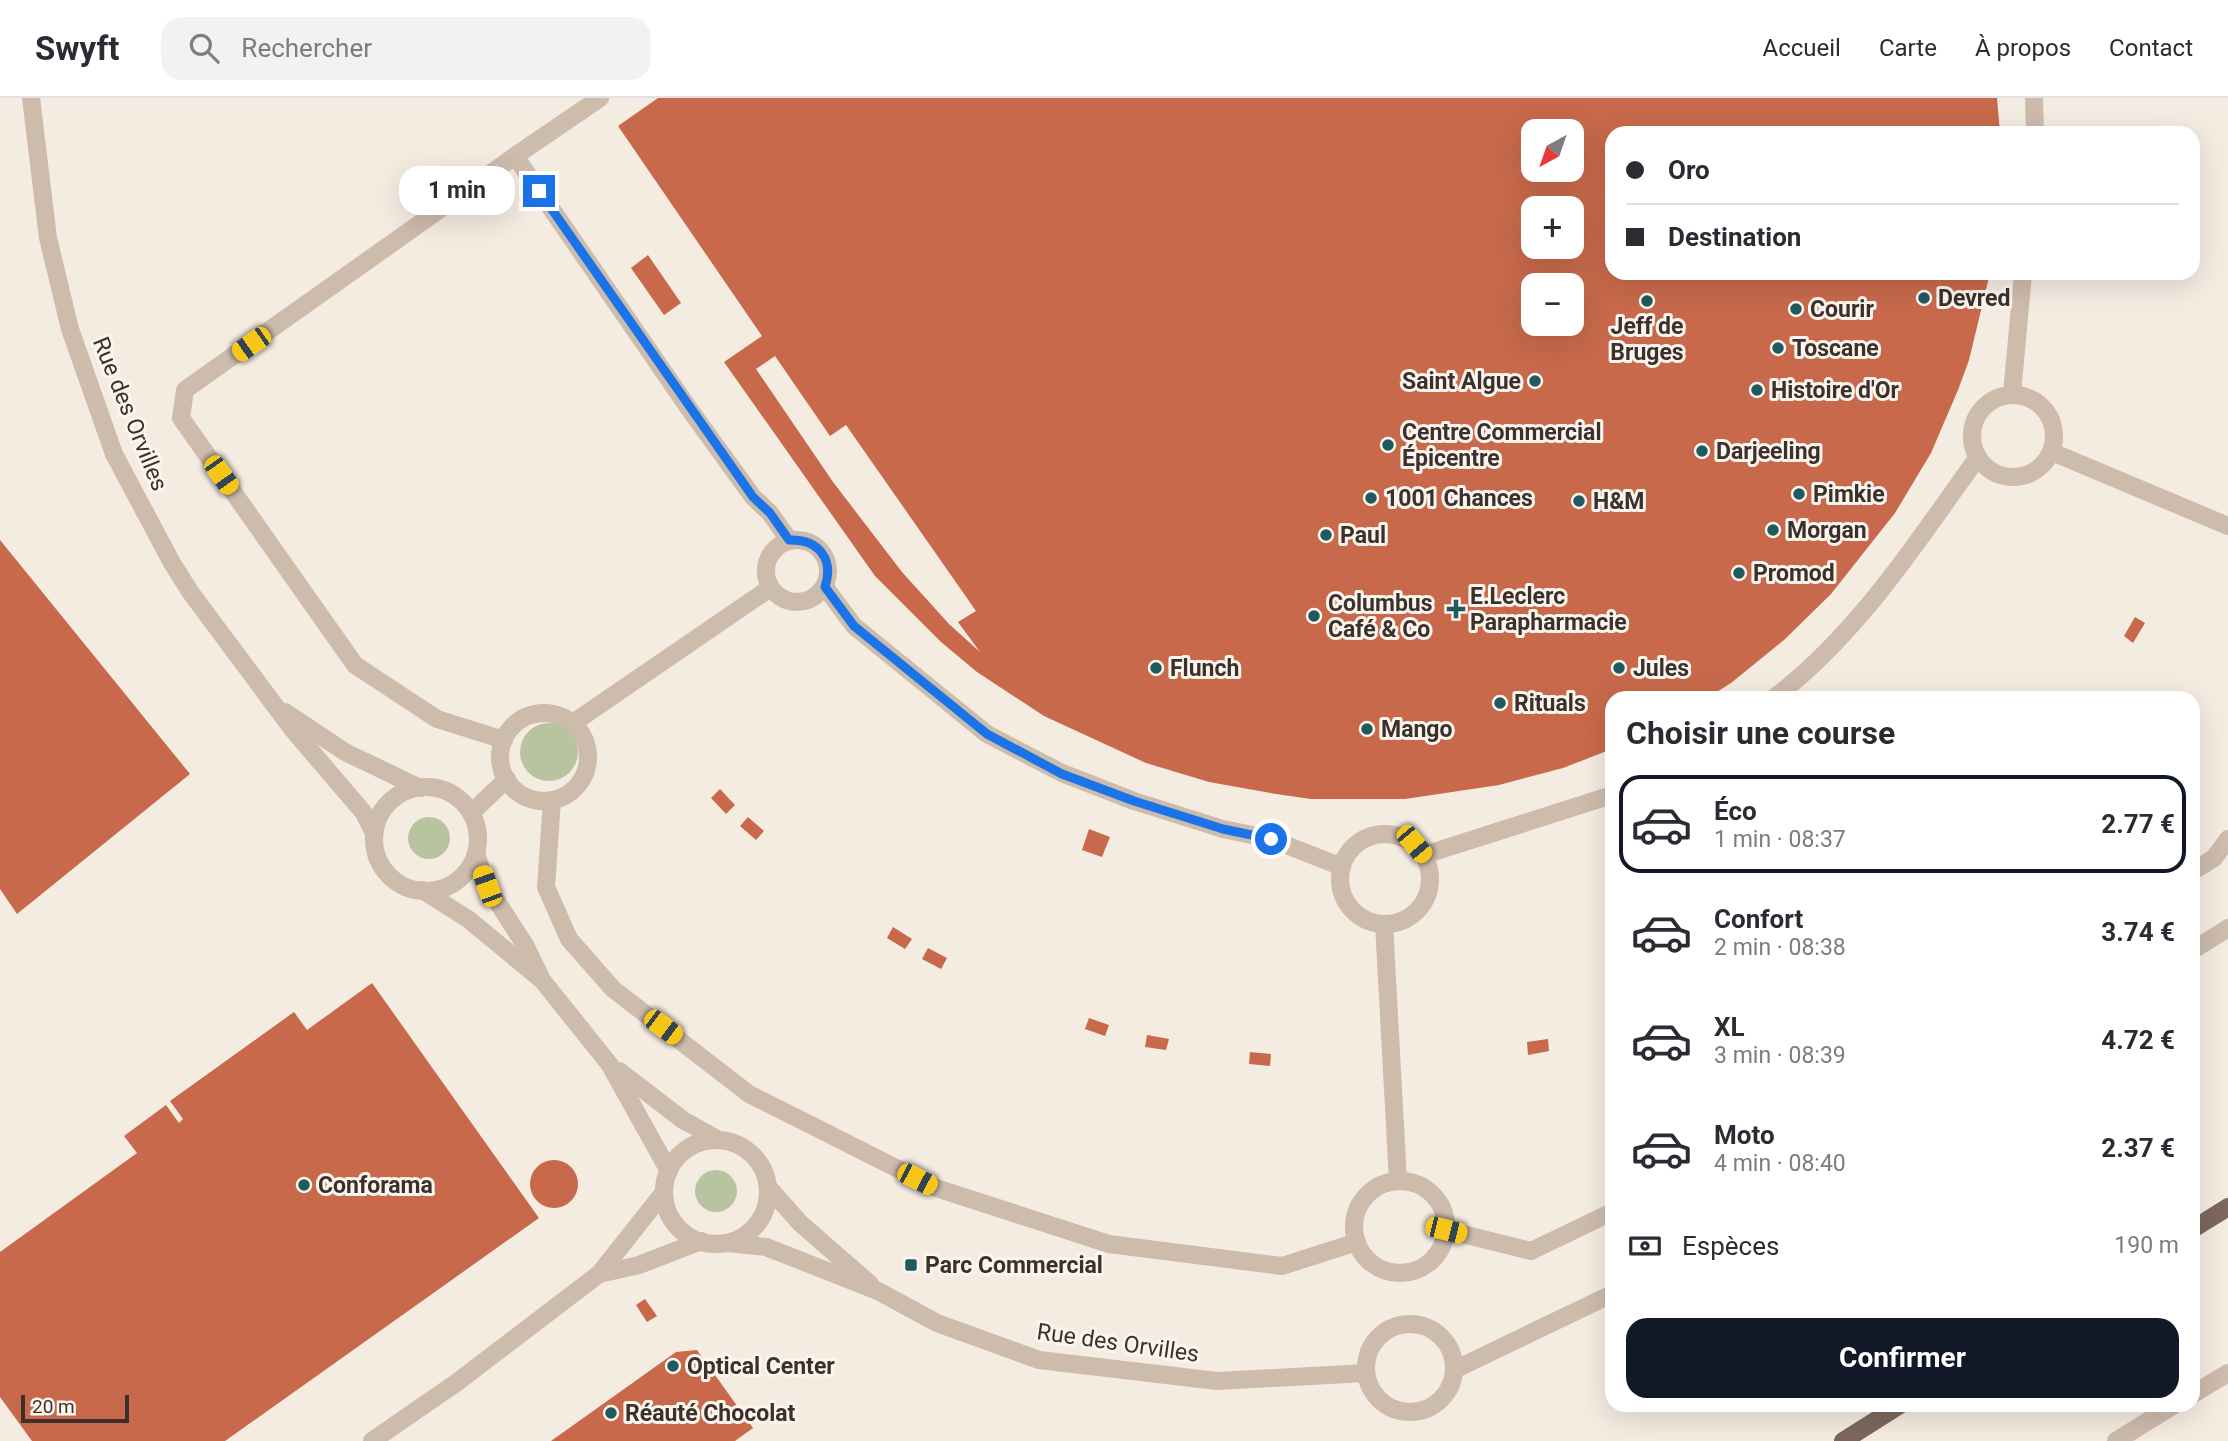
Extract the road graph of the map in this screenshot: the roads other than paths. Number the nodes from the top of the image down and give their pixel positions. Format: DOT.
graph roads {
  1 [pos="32,98"];
  2 [pos="600,98"];
  3 [pos="2034,98"];
  4 [pos="2035,126"];
  5 [pos="515,156"];
  6 [pos="2022,280"];
  7 [pos="2012,394"];
  8 [pos="2052,452"];
  9 [pos="1978,457"];
  10 [pos="2228,526"];
  11 [pos="789,540"];
  12 [pos="825,587"];
  13 [pos="770,588"];
  14 [pos="1783,691"];
  15 [pos="279,708"];
  16 [pos="573,723"];
  17 [pos="504,740"];
  18 [pos="507,779"];
  19 [pos="420,788"];
  20 [pos="1605,797"];
  21 [pos="552,800"];
  22 [pos="471,813"];
  23 [pos="374,833"];
  24 [pos="2228,839"];
  25 [pos="477,854"];
  26 [pos="1424,856"];
  27 [pos="1342,867"];
  28 [pos="2200,867"];
  29 [pos="422,890"];
  30 [pos="1384,924"];
  31 [pos="2228,928"];
  32 [pos="2200,946"];
  33 [pos="542,979"];
  34 [pos="610,1065"];
  35 [pos="721,1140"];
  36 [pos="669,1171"];
  37 [pos="1398,1181"];
  38 [pos="768,1187"];
  39 [pos="664,1192"];
  40 [pos="2228,1208"];
  41 [pos="1605,1215"];
  42 [pos="2200,1225"];
  43 [pos="1446,1230"];
  44 [pos="701,1241"];
  45 [pos="1357,1242"];
  46 [pos="726,1243"];
  47 [pos="599,1274"];
  48 [pos="878,1291"];
  49 [pos="1605,1297"];
  50 [pos="1454,1370"];
  51 [pos="1366,1373"];
  52 [pos="2228,1373"];
  53 [pos="2200,1390"];
  54 [pos="1889,1412"];
  55 [pos="2163,1412"];
  56 [pos="372,1441"];
  57 [pos="1843,1441"];
  58 [pos="2116,1441"];
  1 -- 15 [label="street, Rue des Orvilles"];
  2 -- 5 [label="street"];
  3 -- 4 [label="street"];
  5 -- 11 [label="street"];
  5 -- 17 [label="street"];
  6 -- 7 [label="street"];
  7 -- 8 [label="street"];
  7 -- 9 [label="street"];
  8 -- 9 [label="street"];
  8 -- 10 [label="street"];
  9 -- 14 [label="street"];
  11 -- 12 [label="street"];
  11 -- 13 [label="street"];
  12 -- 13 [label="street"];
  12 -- 27 [label="street"];
  13 -- 16 [label="street"];
  15 -- 19 [label="street, Rue des Orvilles"];
  15 -- 23 [label="street, Rue des Orvilles"];
  16 -- 17 [label="street"];
  16 -- 21 [label="street"];
  17 -- 18 [label="street"];
  18 -- 21 [label="street"];
  18 -- 22 [label="street"];
  19 -- 22 [label="street"];
  19 -- 23 [label="street"];
  20 -- 26 [label="street"];
  21 -- 45 [label="street"];
  22 -- 25 [label="street"];
  23 -- 29 [label="street"];
  24 -- 28 [label="street"];
  25 -- 29 [label="street"];
  25 -- 33 [label="street"];
  26 -- 27 [label="street"];
  26 -- 30 [label="street"];
  27 -- 30 [label="street"];
  29 -- 33 [label="street"];
  30 -- 37 [label="street"];
  31 -- 32 [label="street"];
  33 -- 34 [label="street"];
  34 -- 35 [label="street"];
  34 -- 36 [label="street"];
  35 -- 36 [label="street"];
  35 -- 38 [label="street"];
  36 -- 39 [label="street"];
  37 -- 43 [label="street"];
  37 -- 45 [label="street"];
  38 -- 46 [label="street"];
  38 -- 48 [label="street, Rue des Orvilles"];
  39 -- 44 [label="street"];
  39 -- 47 [label="street"];
  40 -- 42 [label="main road"];
  41 -- 43 [label="street"];
  43 -- 45 [label="street"];
  44 -- 46 [label="street"];
  44 -- 47 [label="street"];
  46 -- 48 [label="street, Rue des Orvilles"];
  47 -- 56 [label="street"];
  48 -- 51 [label="street, Rue des Orvilles"];
  49 -- 50 [label="street"];
  50 -- 51 [label="street"];
  50 -- 51 [label="street"];
  52 -- 53 [label="street"];
  54 -- 57 [label="main road"];
  55 -- 58 [label="street"];
}
